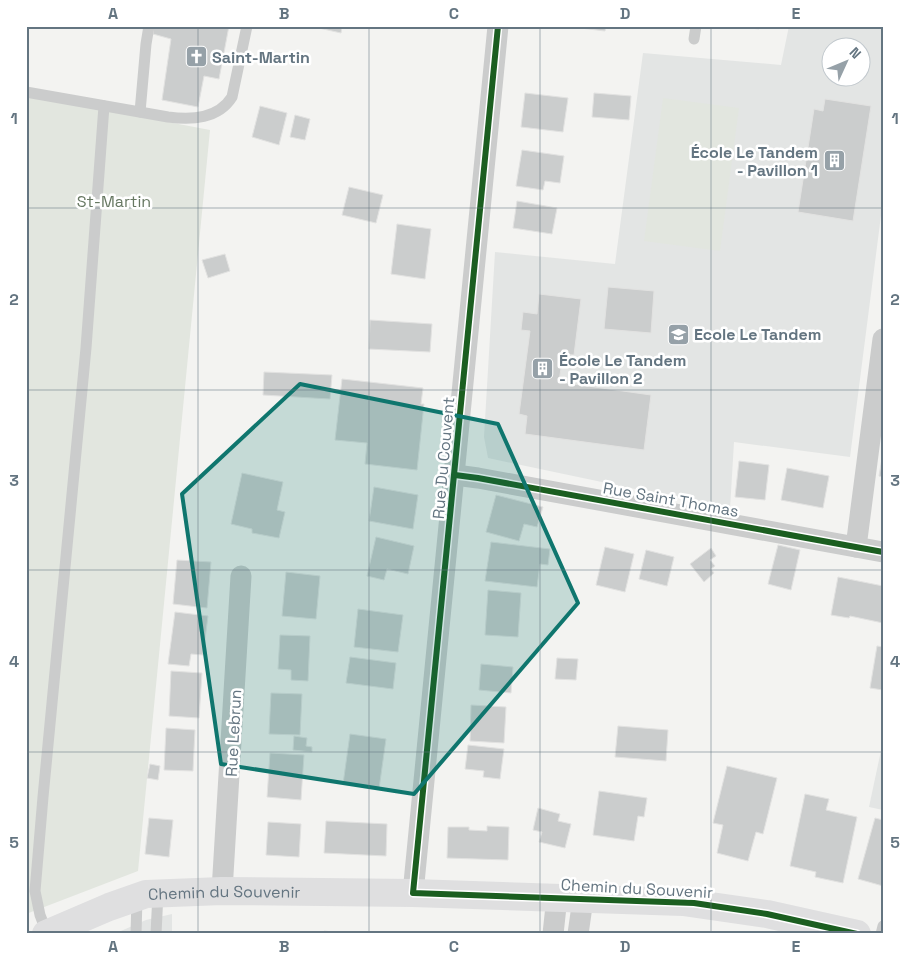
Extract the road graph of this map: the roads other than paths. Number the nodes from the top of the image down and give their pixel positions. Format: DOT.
graph roads {
  1 [pos="149,26"];
  2 [pos="247,26"];
  3 [pos="498,26"];
  4 [pos="696,26"];
  5 [pos="694,39"];
  6 [pos="26,92"];
  7 [pos="104,106"];
  8 [pos="140,112"];
  9 [pos="883,339"];
  10 [pos="455,475"];
  11 [pos="856,548"];
  12 [pos="883,552"];
  13 [pos="242,576"];
  14 [pos="222,891"];
  15 [pos="413,893"];
  16 [pos="147,895"];
  17 [pos="570,898"];
  18 [pos="883,926"];
  19 [pos="77,928"];
  20 [pos="46,933"];
  21 [pos="136,934"];
  22 [pos="156,934"];
  23 [pos="553,934"];
  24 [pos="578,934"];
  25 [pos="857,934"];
  26 [pos="881,934"];
  1 -- 8 [label="lane"];
  2 -- 8 [label="lane"];
  3 -- 10 [label="street, Rue Du Couvent"];
  4 -- 5 [label="lane"];
  6 -- 7 [label="lane"];
  7 -- 8 [label="lane"];
  7 -- 20 [label="lane"];
  9 -- 11 [label="street"];
  10 -- 11 [label="street, Rue Saint Thomas"];
  10 -- 15 [label="street, Rue Du Couvent"];
  11 -- 12 [label="street, Rue Saint Thomas"];
  13 -- 14 [label="street, Rue Lebrun"];
  14 -- 15 [label="street, Chemin du Souvenir"];
  14 -- 16 [label="street, Chemin du Souvenir"];
  15 -- 17 [label="street, Chemin du Souvenir"];
  16 -- 19 [label="street, Chemin du Souvenir"];
  16 -- 21 [label="lane"];
  16 -- 22 [label="lane"];
  17 -- 23 [label="street"];
  17 -- 24 [label="street"];
  17 -- 25 [label="street, Chemin du Souvenir"];
  18 -- 26 [label="lane"];
  19 -- 20 [label="street, Chemin du Souvenir"];
}
